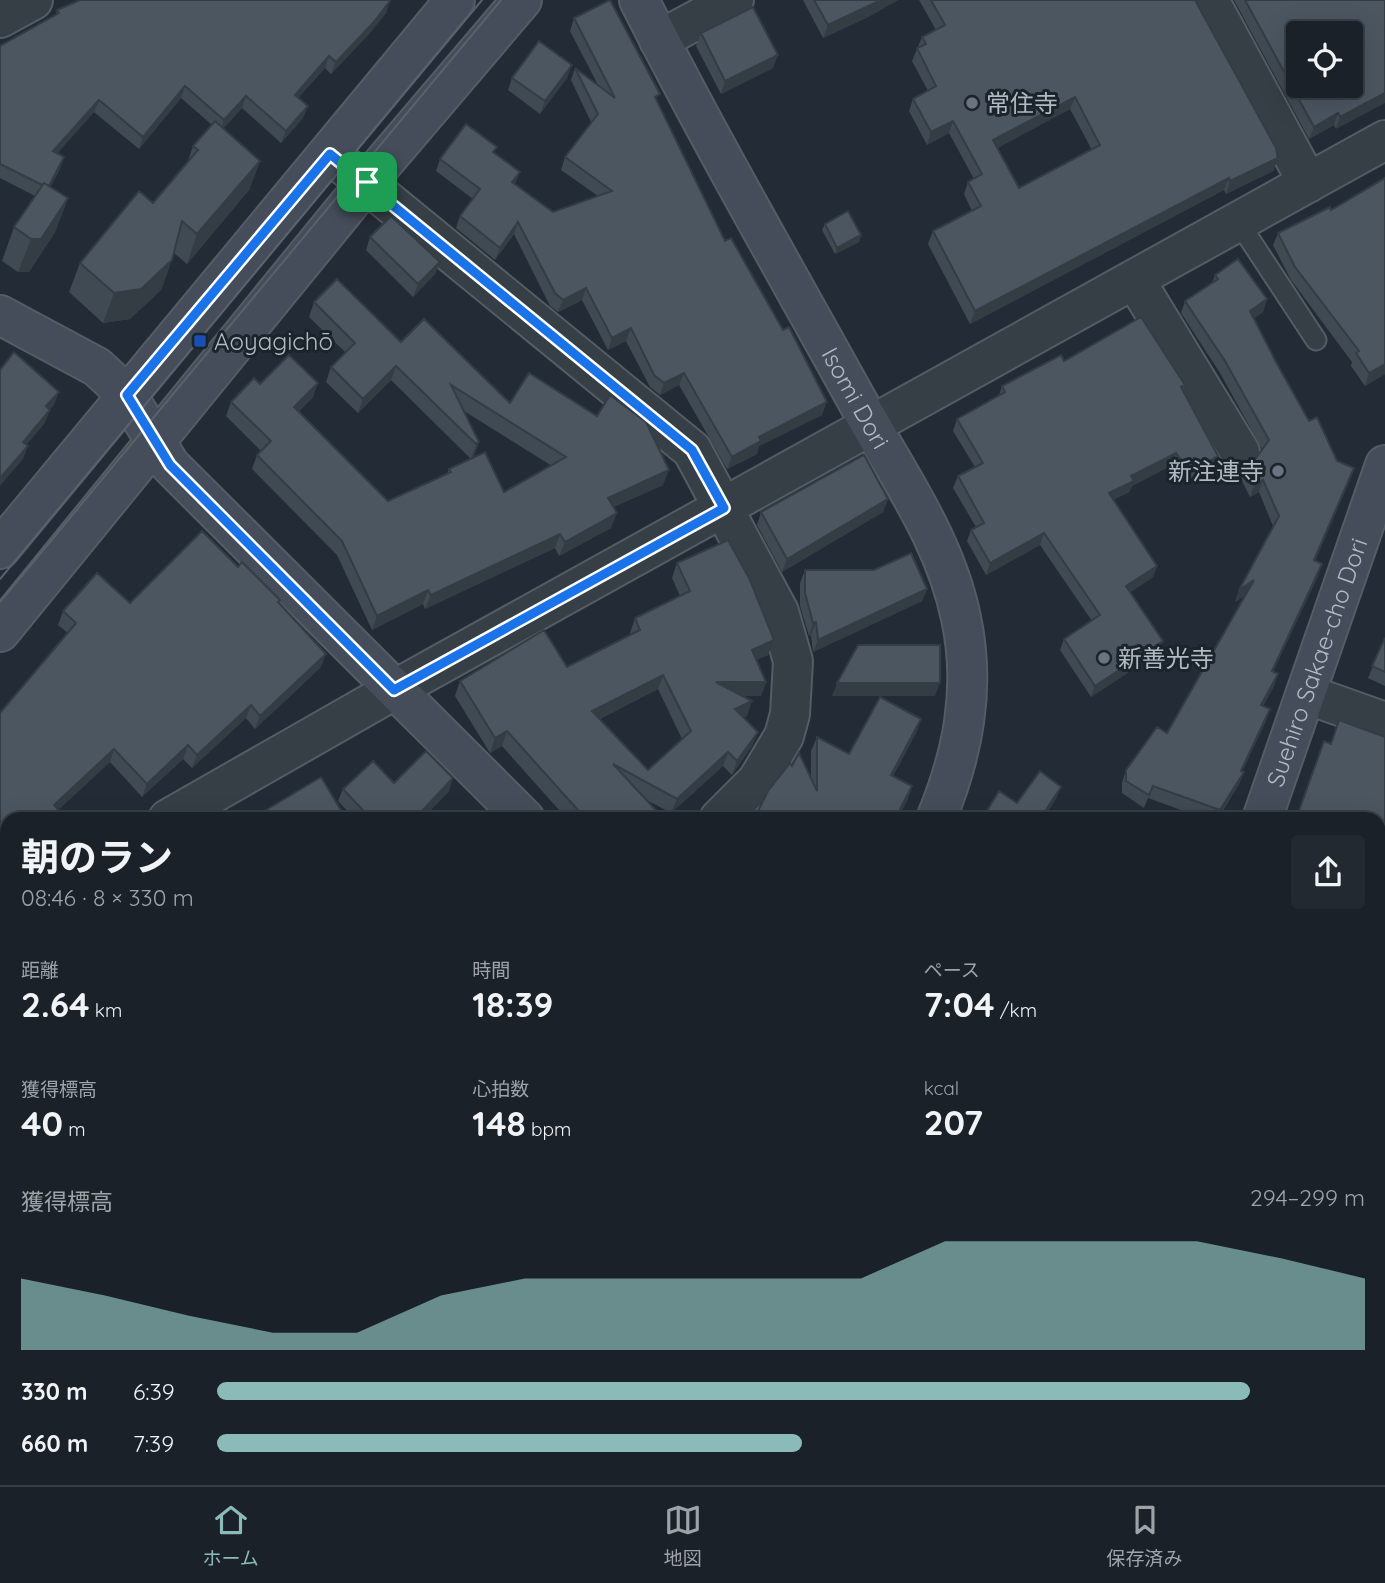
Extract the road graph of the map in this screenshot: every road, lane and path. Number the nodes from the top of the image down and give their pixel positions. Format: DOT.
graph roads {
  1 [pos="33,0"];
  2 [pos="455,0"];
  3 [pos="522,0"];
  4 [pos="639,0"];
  5 [pos="734,0"];
  6 [pos="1209,0"];
  7 [pos="0,18"];
  8 [pos="659,40"];
  9 [pos="1385,140"];
  10 [pos="330,154"];
  11 [pos="367,182"];
  12 [pos="1308,183"];
  13 [pos="1239,223"];
  14 [pos="1135,280"];
  15 [pos="0,315"];
  16 [pos="1315,340"];
  17 [pos="127,395"];
  18 [pos="871,427"];
  19 [pos="156,444"];
  20 [pos="1240,452"];
  21 [pos="1385,465"];
  22 [pos="724,508"];
  23 [pos="0,549"];
  24 [pos="0,632"];
  25 [pos="394,690"];
  26 [pos="1306,694"];
  27 [pos="1385,722"];
  28 [pos="185,812"];
  29 [pos="510,812"];
  30 [pos="726,812"];
  31 [pos="938,812"];
  32 [pos="1264,812"];
  1 -- 7 [label="street"];
  2 -- 10 [label="street"];
  3 -- 11 [label="street"];
  4 -- 8 [label="street, Isomi Dori"];
  5 -- 8 [label="street"];
  6 -- 12 [label="street"];
  8 -- 18 [label="street, Isomi Dori"];
  9 -- 12 [label="street"];
  10 -- 11 [label="street"];
  10 -- 17 [label="street"];
  11 -- 19 [label="street"];
  11 -- 22 [label="street"];
  12 -- 13 [label="street"];
  13 -- 14 [label="street"];
  13 -- 16 [label="lane"];
  14 -- 18 [label="street"];
  14 -- 20 [label="street"];
  15 -- 17 [label="street"];
  17 -- 19 [label="street"];
  17 -- 23 [label="street"];
  18 -- 22 [label="street"];
  18 -- 31 [label="street, Isomi Dori"];
  19 -- 24 [label="street"];
  19 -- 25 [label="street"];
  21 -- 26 [label="street, Suehiro Sakae-cho Dori"];
  22 -- 25 [label="street"];
  22 -- 30 [label="street"];
  25 -- 28 [label="street"];
  25 -- 29 [label="street"];
  26 -- 27 [label="street"];
  26 -- 32 [label="street, Suehiro Sakae-cho Dori"];
}
